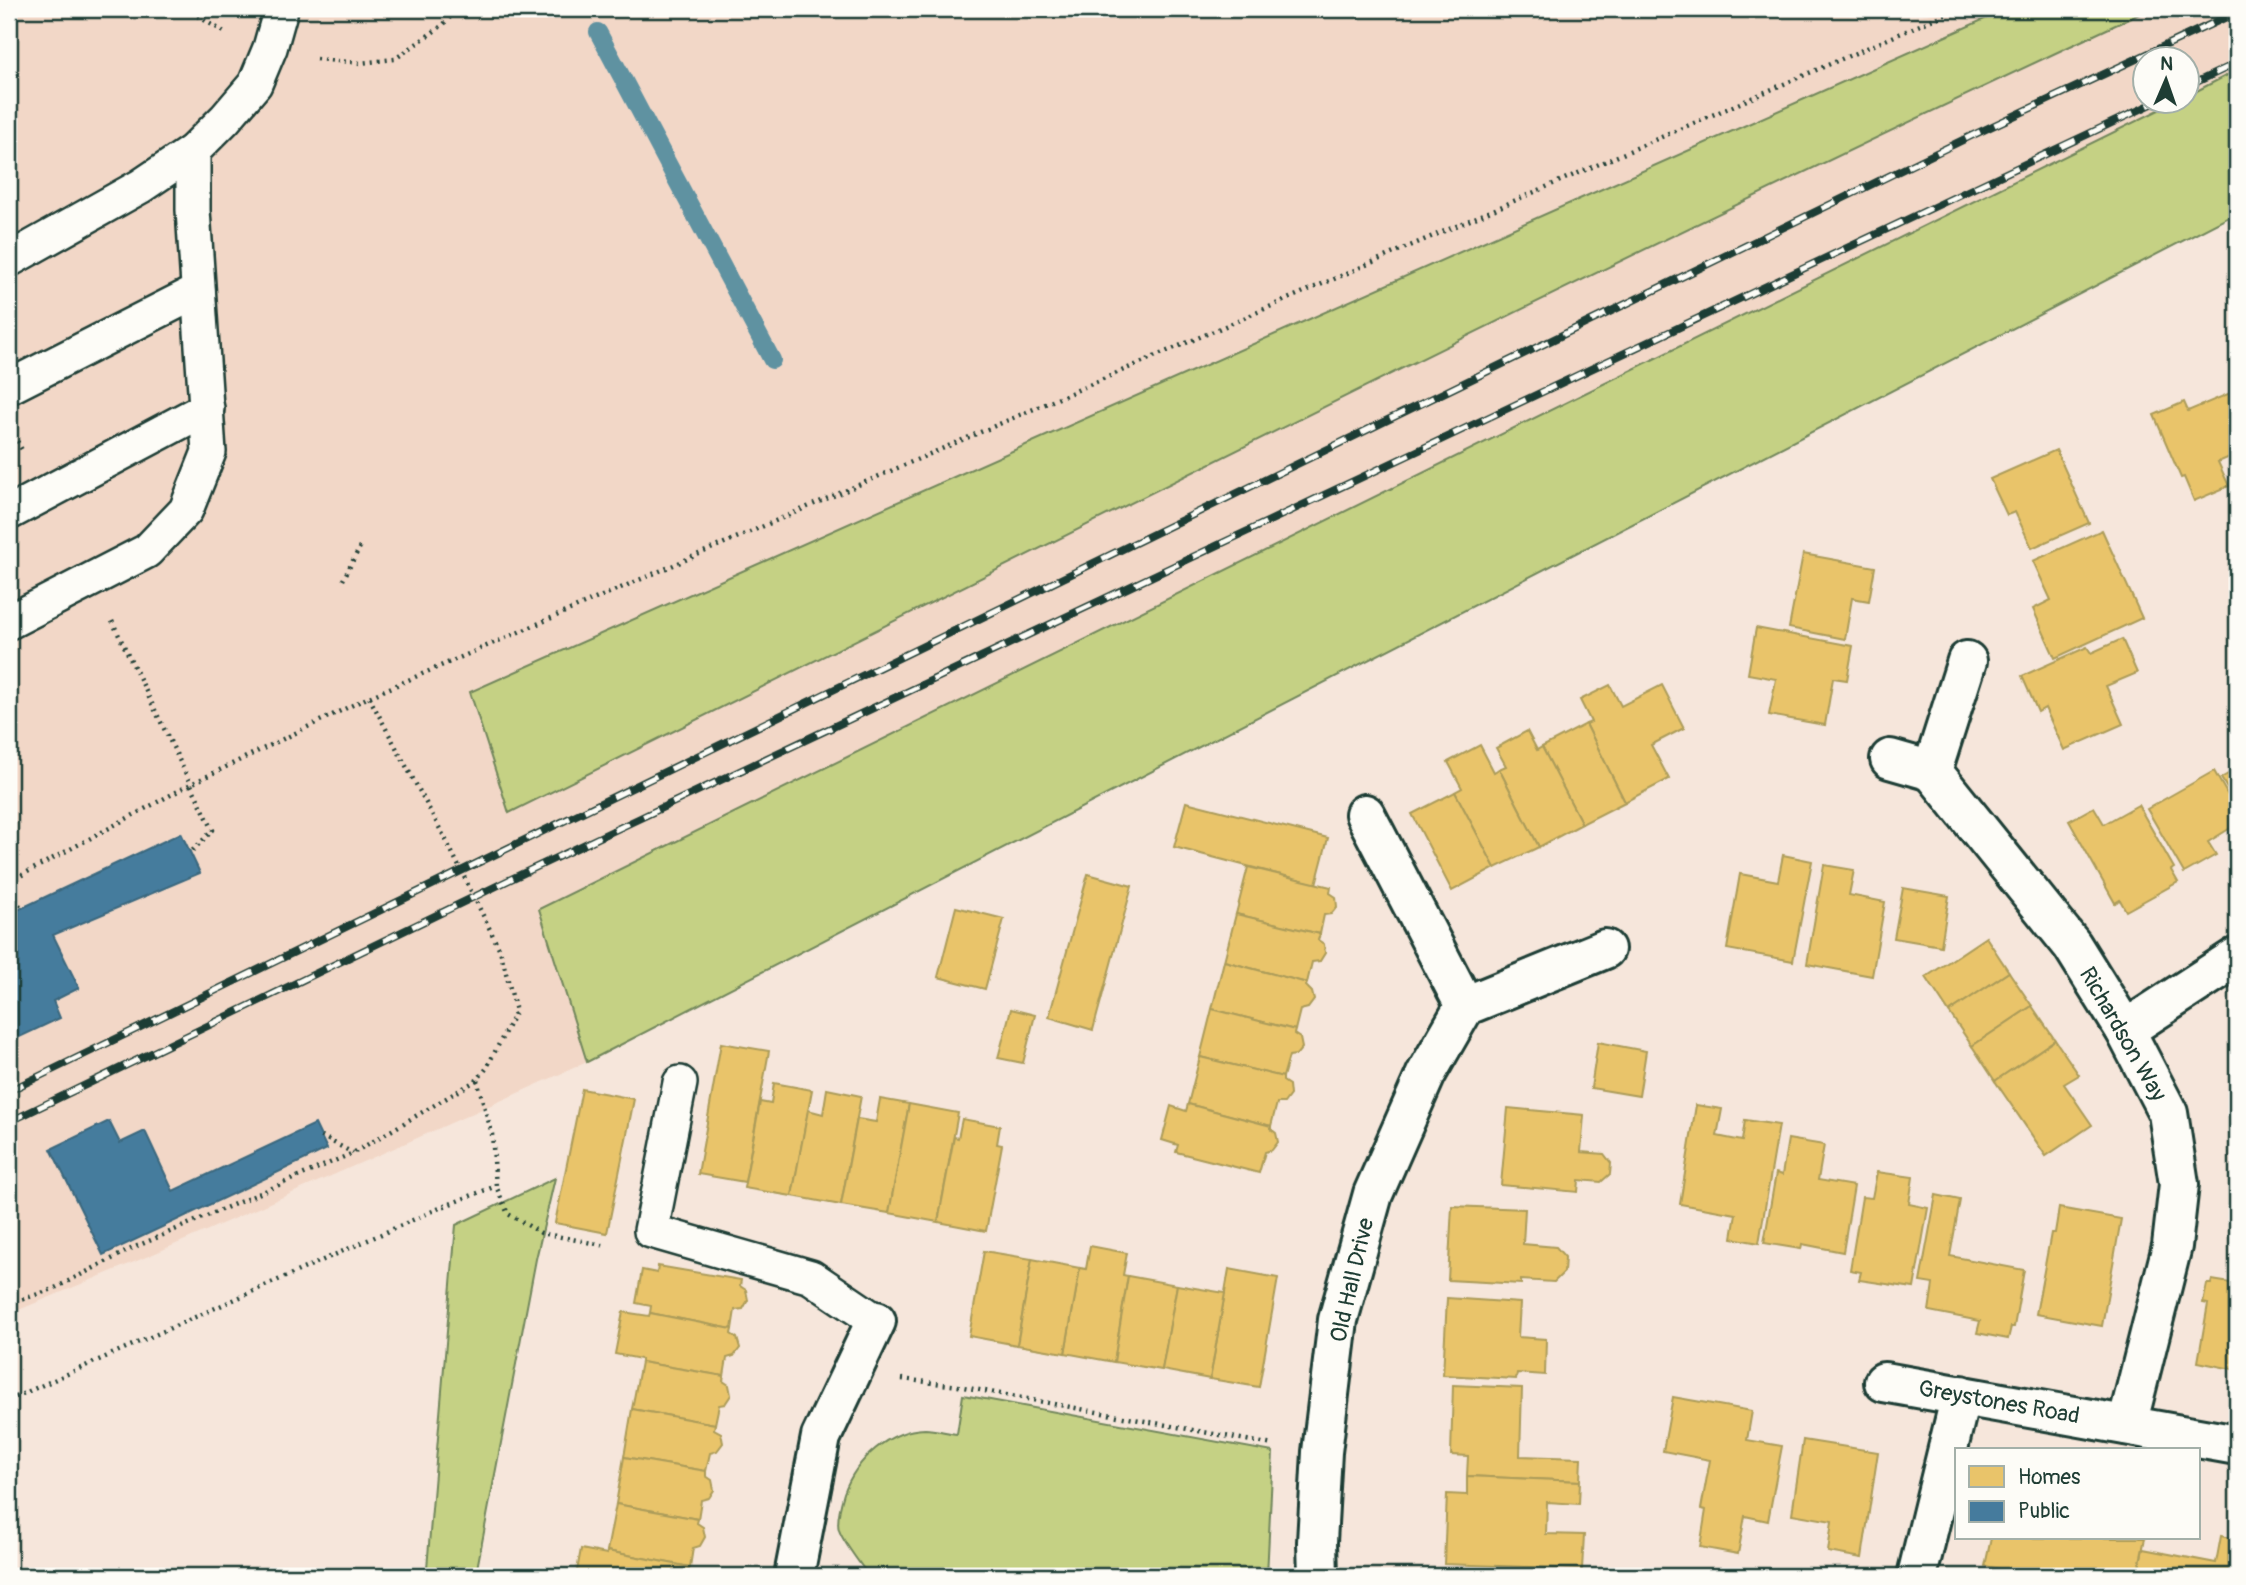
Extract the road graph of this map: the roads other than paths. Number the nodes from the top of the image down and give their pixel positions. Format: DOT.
graph roads {
  1 [pos="281,9"];
  2 [pos="193,151"];
  3 [pos="9,260"];
  4 [pos="198,291"];
  5 [pos="9,387"];
  6 [pos="206,408"];
  7 [pos="9,513"];
  8 [pos="9,622"];
  9 [pos="1967,661"];
  10 [pos="1889,760"];
  11 [pos="1932,771"];
  12 [pos="1365,814"];
  13 [pos="1605,949"];
  14 [pos="2237,957"];
  15 [pos="1465,1006"];
  16 [pos="2125,1030"];
  17 [pos="680,1083"];
  18 [pos="876,1321"];
  19 [pos="1884,1382"];
  20 [pos="1961,1395"];
  21 [pos="2127,1425"];
  22 [pos="2237,1445"];
  23 [pos="794,1576"];
  24 [pos="1318,1576"];
  25 [pos="1917,1576"];
  1 -- 2 [label="lane"];
  2 -- 3 [label="lane"];
  2 -- 4 [label="lane"];
  4 -- 5 [label="lane"];
  4 -- 6 [label="lane"];
  6 -- 7 [label="lane"];
  6 -- 8 [label="lane"];
  9 -- 11 [label="street"];
  10 -- 11 [label="street"];
  11 -- 16 [label="street, Richardson Way"];
  12 -- 15 [label="street"];
  13 -- 15 [label="street"];
  14 -- 16 [label="street"];
  15 -- 24 [label="street, Old Hall Drive"];
  16 -- 21 [label="street, Richardson Way"];
  17 -- 18 [label="lane"];
  18 -- 23 [label="street"];
  19 -- 20 [label="street, Greystones Road"];
  20 -- 21 [label="street, Greystones Road"];
  20 -- 25 [label="street"];
  21 -- 22 [label="street, Greystones Road"];
}
